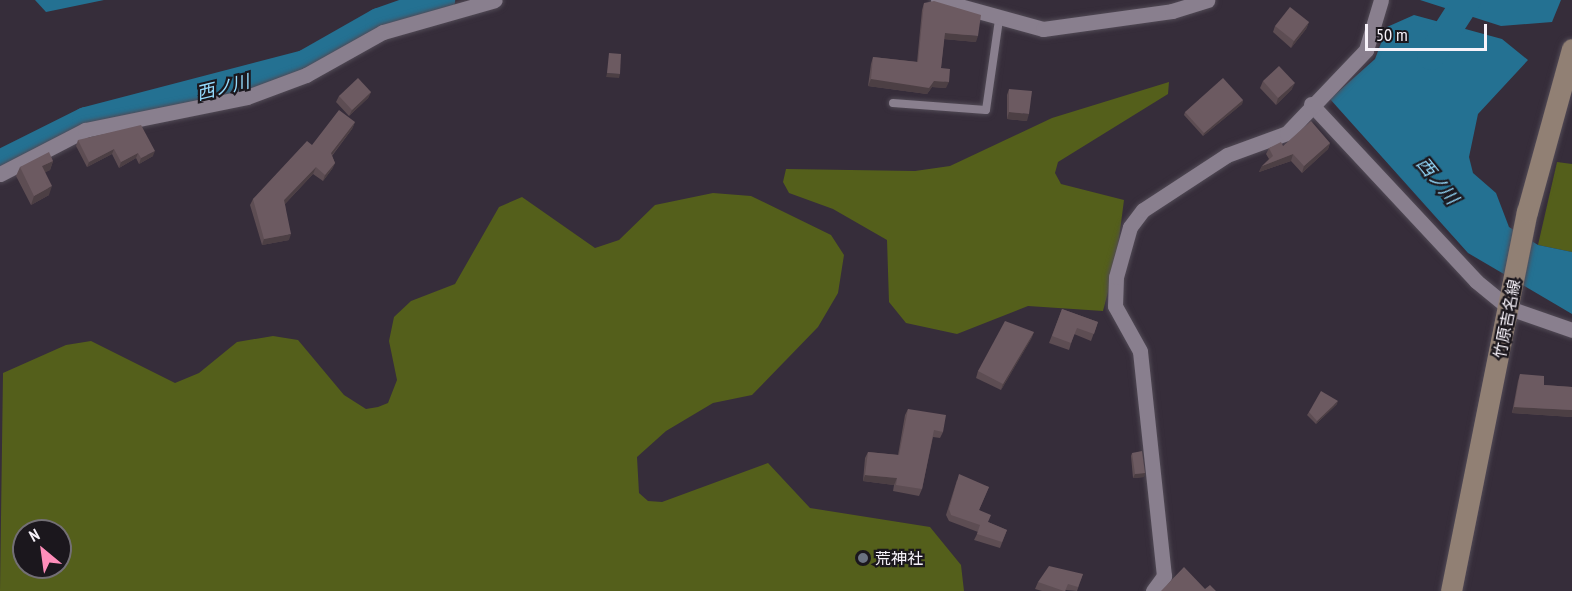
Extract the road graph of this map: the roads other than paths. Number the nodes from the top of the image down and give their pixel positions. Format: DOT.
graph roads {
  1 [pos="495,0"];
  2 [pos="938,0"];
  3 [pos="1207,0"];
  4 [pos="1381,0"];
  5 [pos="999,20"];
  6 [pos="1572,49"];
  7 [pos="893,104"];
  8 [pos="1311,104"];
  9 [pos="0,174"];
  10 [pos="1510,303"];
  11 [pos="1572,330"];
  12 [pos="1153,591"];
  13 [pos="1451,591"];
  1 -- 9 [label="street"];
  2 -- 5 [label="street"];
  3 -- 5 [label="street"];
  4 -- 8 [label="street"];
  5 -- 7 [label="lane"];
  6 -- 10 [label="main road, 竹原吉名線"];
  8 -- 10 [label="street"];
  8 -- 12 [label="street"];
  10 -- 11 [label="street"];
  10 -- 13 [label="main road, 竹原吉名線"];
}
